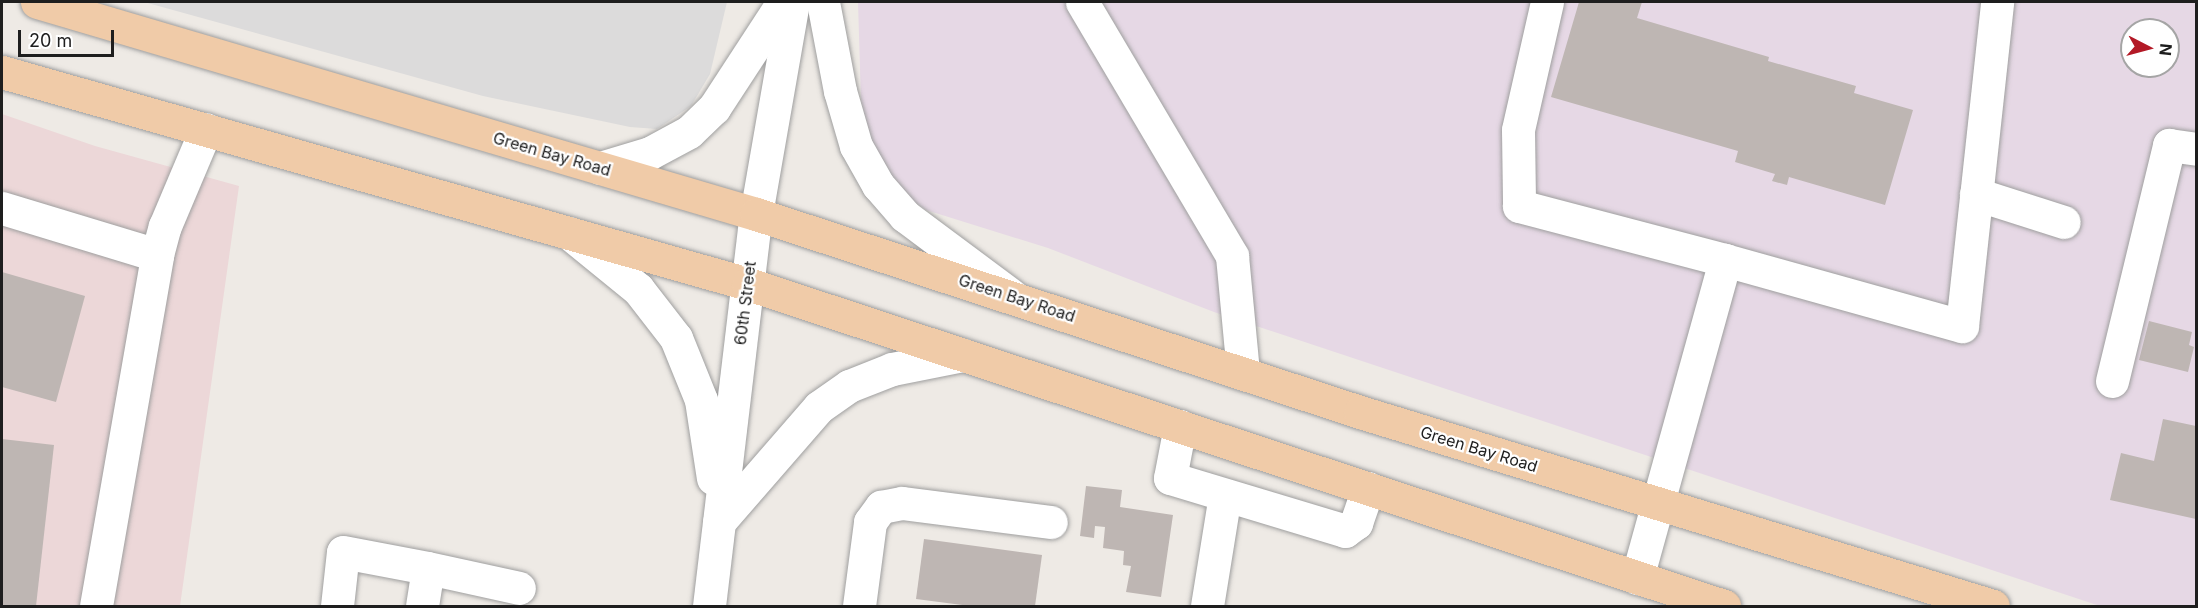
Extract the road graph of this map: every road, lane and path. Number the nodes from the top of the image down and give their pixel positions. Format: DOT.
graph roads {
  1 [pos="37,2"];
  2 [pos="783,2"];
  3 [pos="793,2"];
  4 [pos="823,2"];
  5 [pos="1082,2"];
  6 [pos="1547,2"];
  7 [pos="1997,2"];
  8 [pos="2,72"];
  9 [pos="206,129"];
  10 [pos="2196,149"];
  11 [pos="600,168"];
  12 [pos="1976,194"];
  13 [pos="2,208"];
  14 [pos="756,214"];
  15 [pos="2064,222"];
  16 [pos="569,233"];
  17 [pos="157,255"];
  18 [pos="1725,260"];
  19 [pos="748,284"];
  20 [pos="1013,296"];
  21 [pos="963,355"];
  22 [pos="1243,373"];
  23 [pos="2112,381"];
  24 [pos="1180,426"];
  25 [pos="1368,488"];
  26 [pos="1225,495"];
  27 [pos="1660,505"];
  28 [pos="719,522"];
  29 [pos="1051,522"];
  30 [pos="428,568"];
  31 [pos="1637,578"];
  32 [pos="519,588"];
  33 [pos="96,606"];
  34 [pos="337,606"];
  35 [pos="422,606"];
  36 [pos="709,606"];
  37 [pos="859,606"];
  38 [pos="1207,606"];
  39 [pos="1724,606"];
  40 [pos="1993,606"];
  1 -- 11 [label="main road, Green Bay Road"];
  2 -- 11 [label="street"];
  3 -- 14 [label="street, 60th Street"];
  4 -- 20 [label="street"];
  5 -- 22 [label="street"];
  6 -- 18 [label="street"];
  7 -- 12 [label="street"];
  8 -- 9 [label="main road"];
  9 -- 16 [label="main road"];
  9 -- 17 [label="street"];
  10 -- 23 [label="street"];
  11 -- 14 [label="main road, Green Bay Road"];
  12 -- 15 [label="street"];
  12 -- 18 [label="street"];
  13 -- 17 [label="street"];
  14 -- 19 [label="street, 60th Street"];
  14 -- 20 [label="main road, Green Bay Road"];
  16 -- 19 [label="main road"];
  16 -- 28 [label="street"];
  17 -- 33 [label="street"];
  18 -- 27 [label="street"];
  19 -- 21 [label="main road"];
  19 -- 28 [label="street, 60th Street"];
  20 -- 22 [label="main road, Green Bay Road"];
  21 -- 24 [label="main road"];
  21 -- 28 [label="street"];
  22 -- 27 [label="main road, Green Bay Road"];
  24 -- 25 [label="main road"];
  24 -- 26 [label="street"];
  25 -- 26 [label="street"];
  25 -- 31 [label="main road"];
  26 -- 38 [label="street"];
  27 -- 31 [label="street"];
  27 -- 40 [label="main road, Green Bay Road"];
  28 -- 36 [label="street, 60th Street"];
  29 -- 37 [label="street"];
  30 -- 32 [label="street"];
  30 -- 34 [label="street"];
  30 -- 35 [label="street"];
  31 -- 39 [label="main road"];
}
